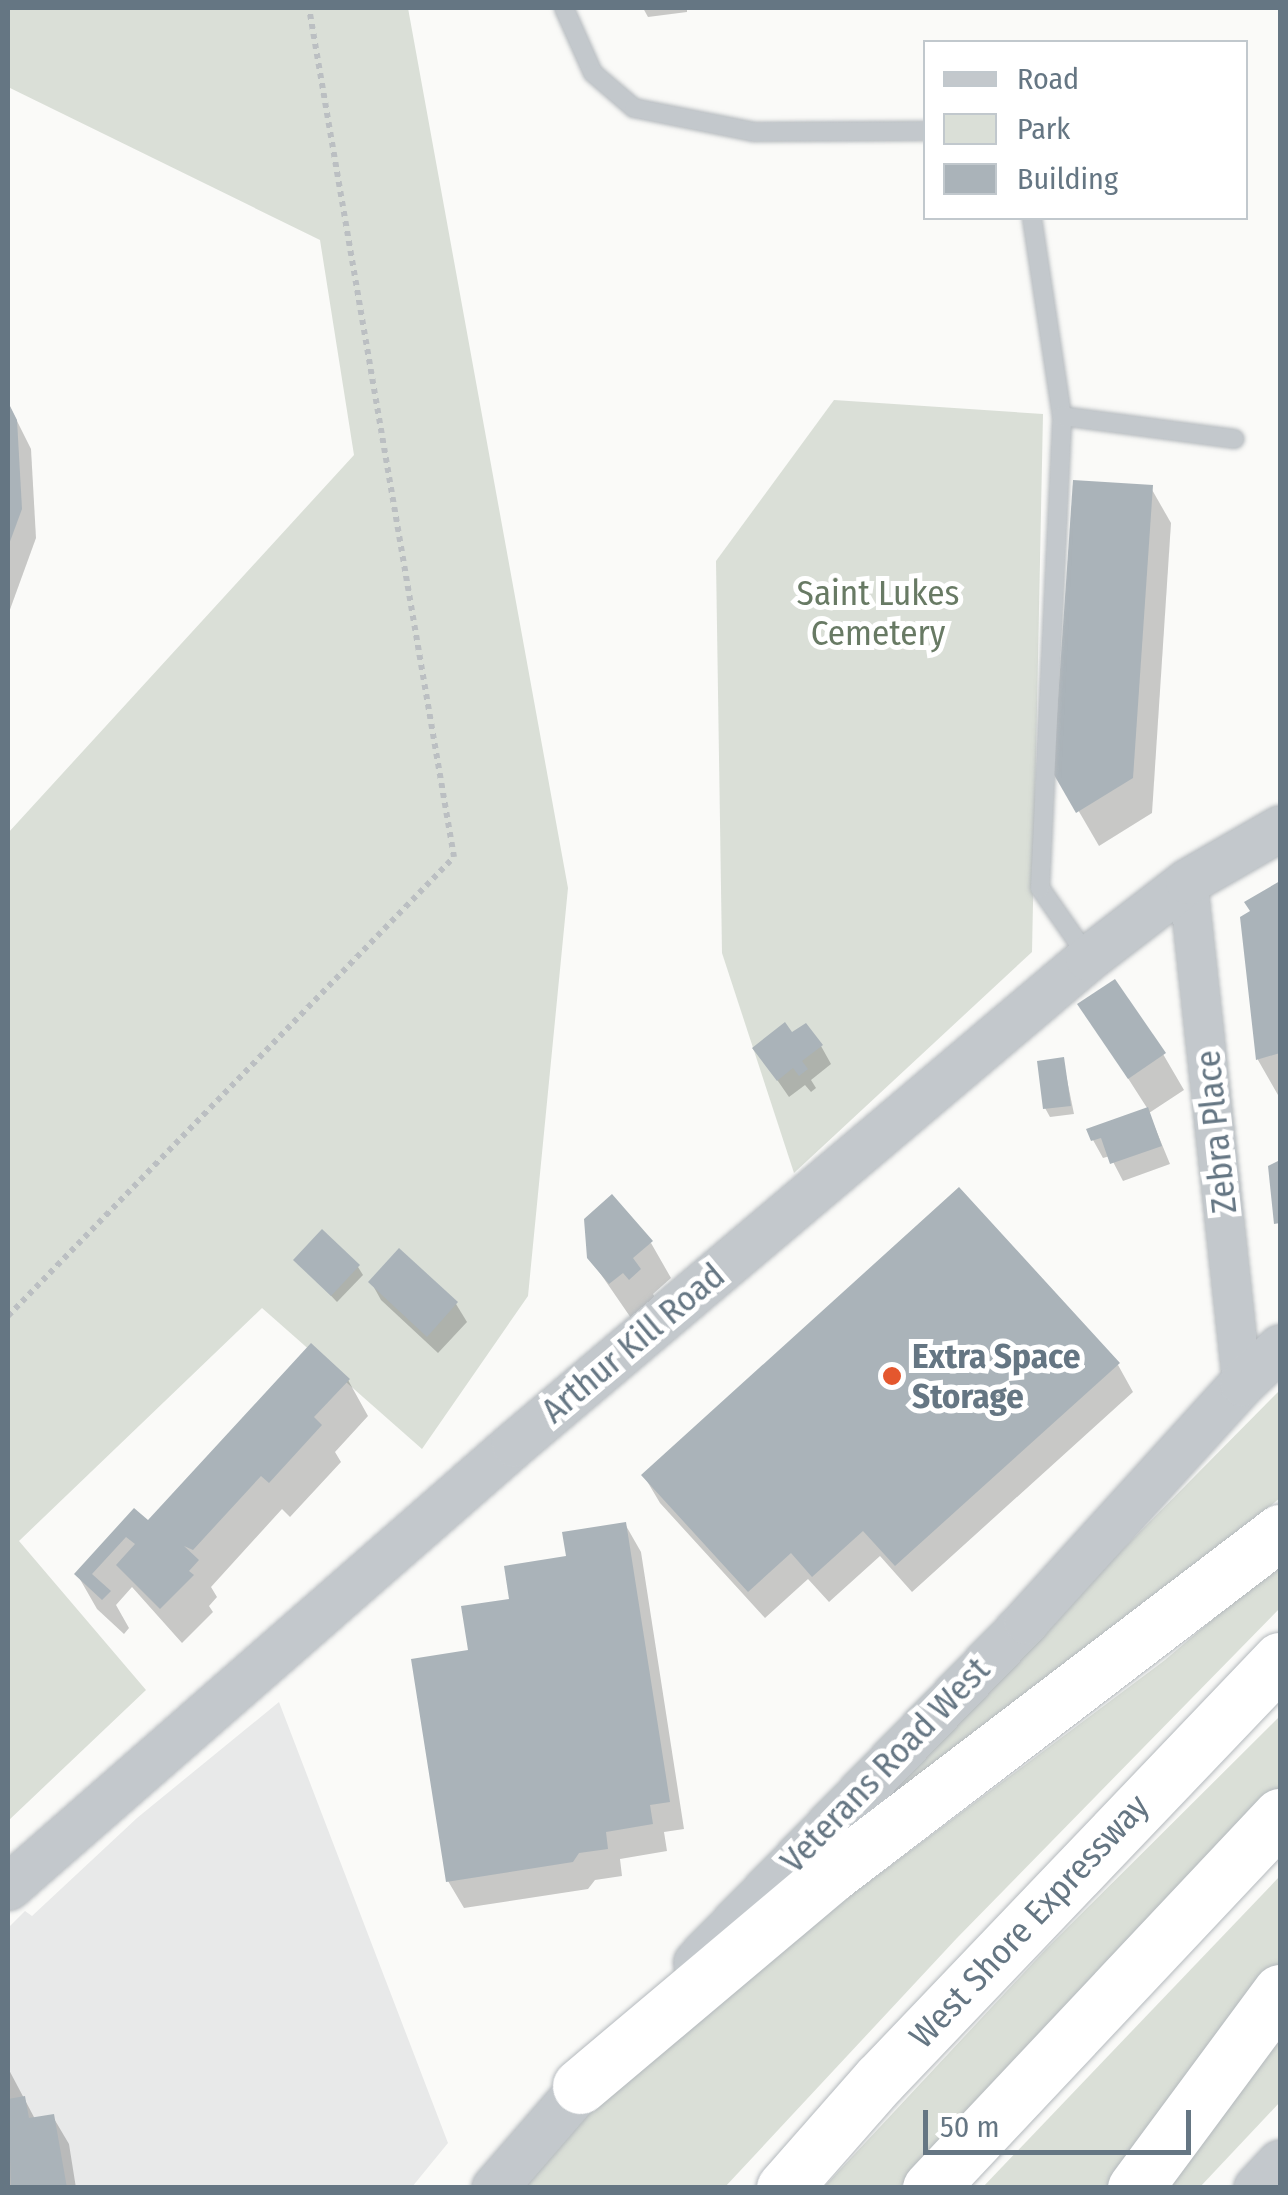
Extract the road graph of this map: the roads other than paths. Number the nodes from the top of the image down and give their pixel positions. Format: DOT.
graph roads {
  1 [pos="564,8"];
  2 [pos="923,131"];
  3 [pos="1032,220"];
  4 [pos="1062,416"];
  5 [pos="1234,439"];
  6 [pos="1280,828"];
  7 [pos="1188,881"];
  8 [pos="1088,958"];
  9 [pos="1280,1348"];
  10 [pos="1242,1383"];
  11 [pos="1280,1532"];
  12 [pos="1280,1660"];
  13 [pos="1280,1816"];
  14 [pos="8,1887"];
  15 [pos="1280,1992"];
  16 [pos="580,2086"];
  17 [pos="1280,2162"];
  18 [pos="494,2188"];
  19 [pos="784,2188"];
  20 [pos="930,2188"];
  21 [pos="1135,2188"];
  22 [pos="1256,2188"];
  1 -- 2 [label="lane"];
  3 -- 4 [label="lane"];
  4 -- 5 [label="lane"];
  4 -- 8 [label="lane"];
  6 -- 7 [label="street, Arthur Kill Road"];
  7 -- 8 [label="street, Arthur Kill Road"];
  7 -- 10 [label="street, Zebra Place"];
  8 -- 14 [label="street, Arthur Kill Road"];
  9 -- 10 [label="street, Veterans Road West"];
  10 -- 16 [label="street, Veterans Road West"];
  11 -- 16 [label="highway"];
  12 -- 19 [label="highway, West Shore Expressway"];
  13 -- 20 [label="highway"];
  15 -- 21 [label="highway"];
  16 -- 18 [label="street, Veterans Road West"];
  17 -- 22 [label="street"];
}
